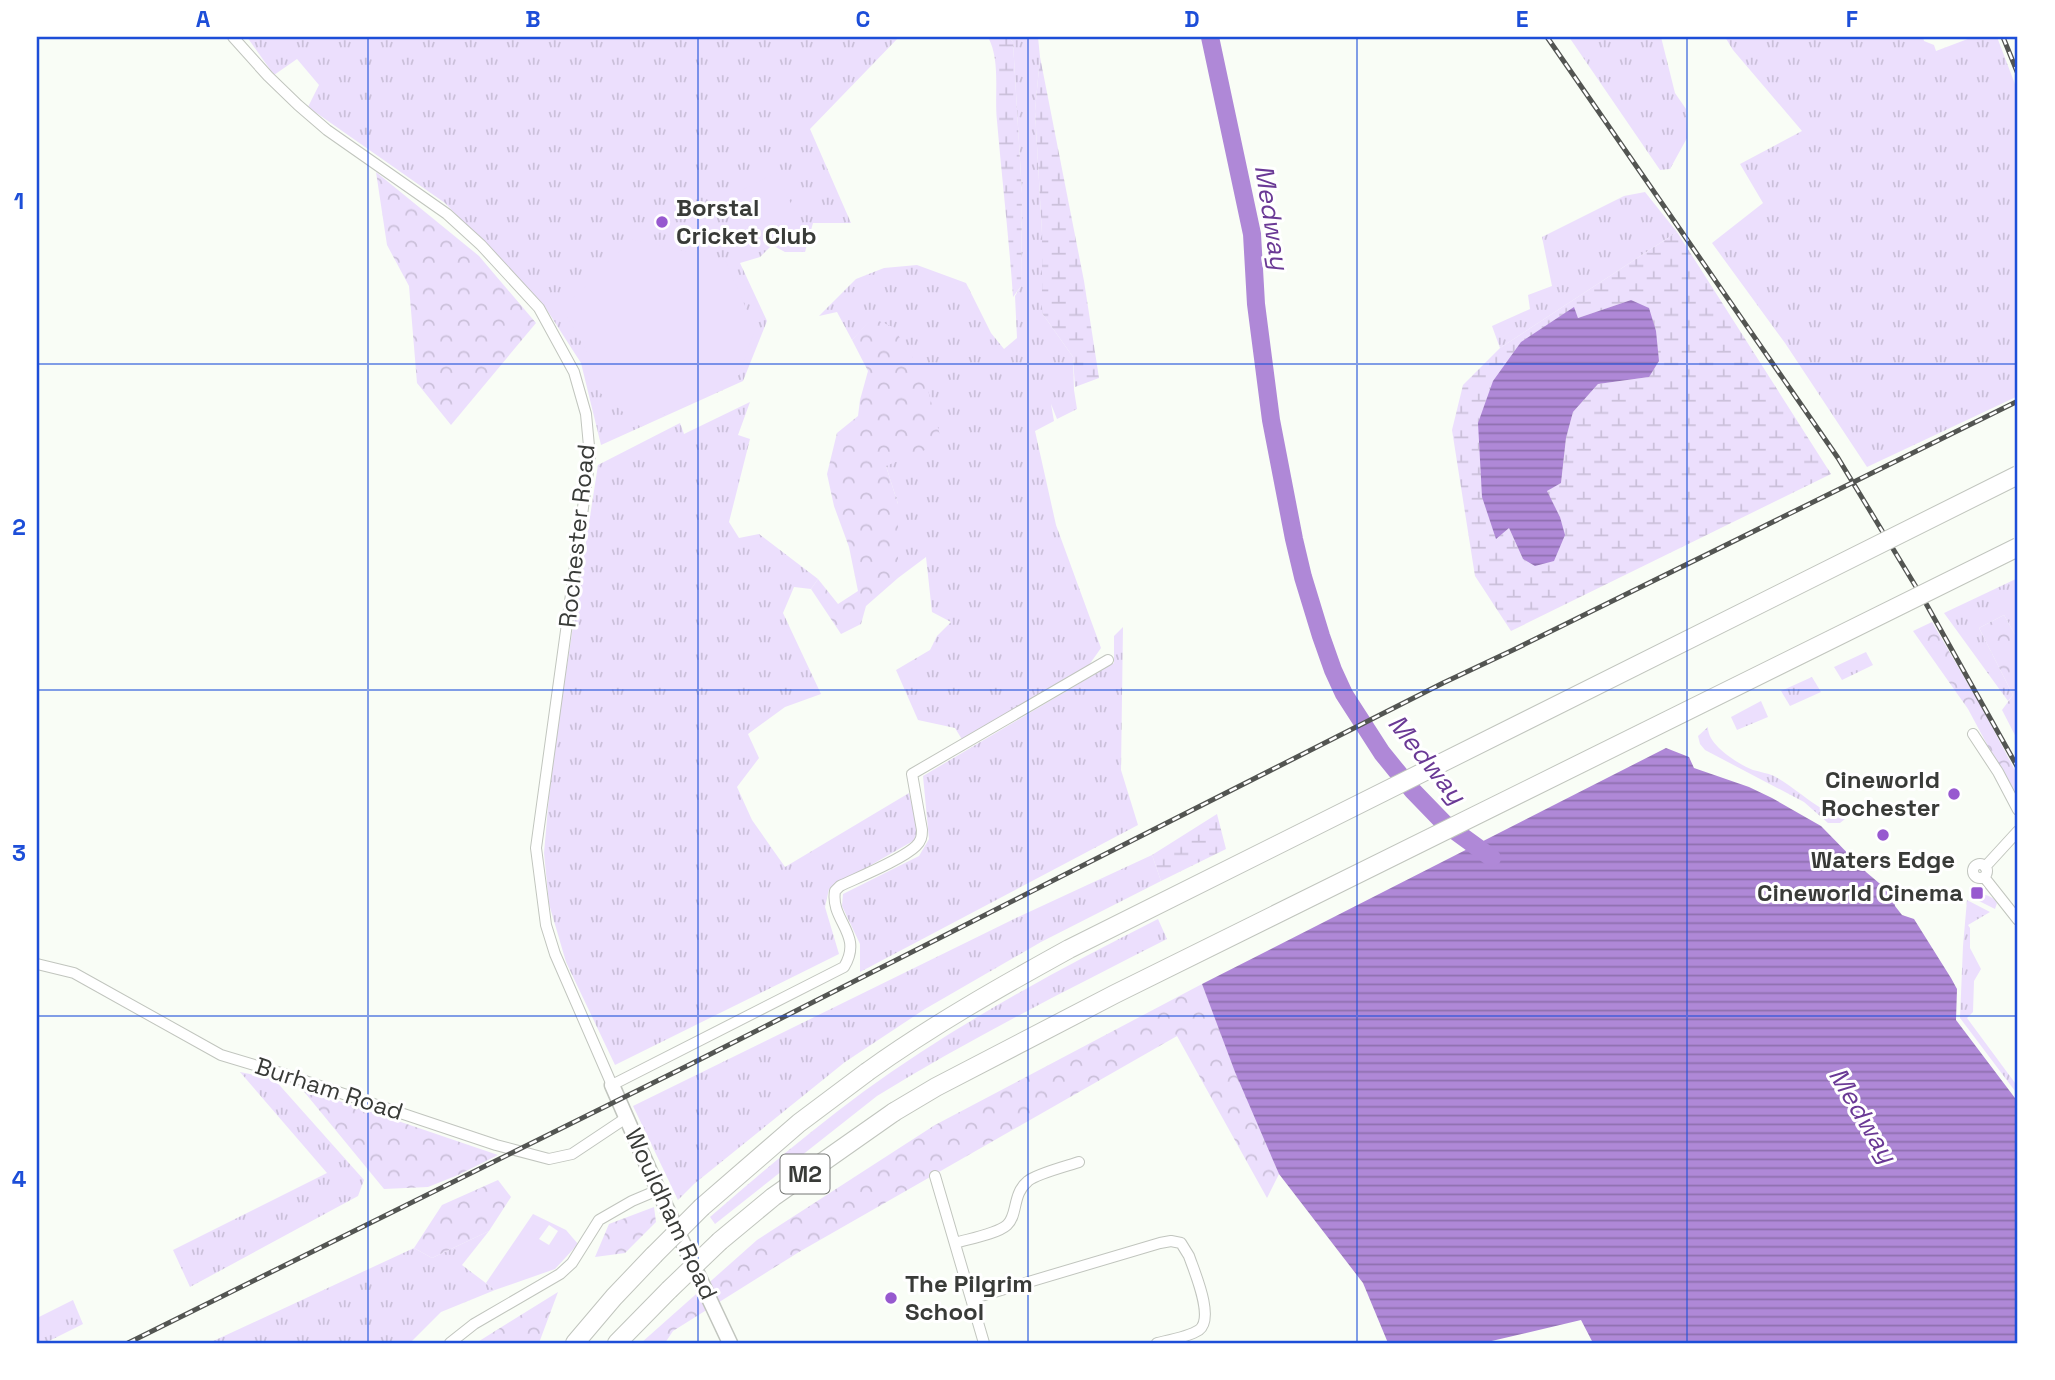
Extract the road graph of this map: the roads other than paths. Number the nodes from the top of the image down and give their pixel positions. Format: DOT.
graph roads {
  1 [pos="233,37"];
  2 [pos="2018,475"];
  3 [pos="2018,547"];
  4 [pos="1108,660"];
  5 [pos="1973,734"];
  6 [pos="2018,810"];
  7 [pos="2018,831"];
  8 [pos="2018,920"];
  9 [pos="37,964"];
  10 [pos="612,1085"];
  11 [pos="626,1118"];
  12 [pos="1079,1162"];
  13 [pos="935,1177"];
  14 [pos="658,1190"];
  15 [pos="955,1243"];
  16 [pos="971,1299"];
  17 [pos="450,1343"];
  18 [pos="575,1343"];
  19 [pos="617,1343"];
  20 [pos="730,1343"];
  21 [pos="984,1343"];
  22 [pos="1157,1343"];
  1 -- 10 [label="street, Rochester Road"];
  2 -- 18 [label="highway, M2, bridge"];
  3 -- 19 [label="highway, M2, bridge"];
  4 -- 10 [label="street"];
  5 -- 6 [label="street"];
  7 -- 8 [label="street"];
  9 -- 11 [label="street, Burham Road"];
  10 -- 11 [label="street, Wouldham Road"];
  11 -- 14 [label="street, Wouldham Road"];
  12 -- 15 [label="street"];
  13 -- 15 [label="street"];
  14 -- 17 [label="street"];
  14 -- 20 [label="street, Wouldham Road"];
  15 -- 16 [label="street"];
  16 -- 21 [label="street"];
  16 -- 22 [label="street"];
}
